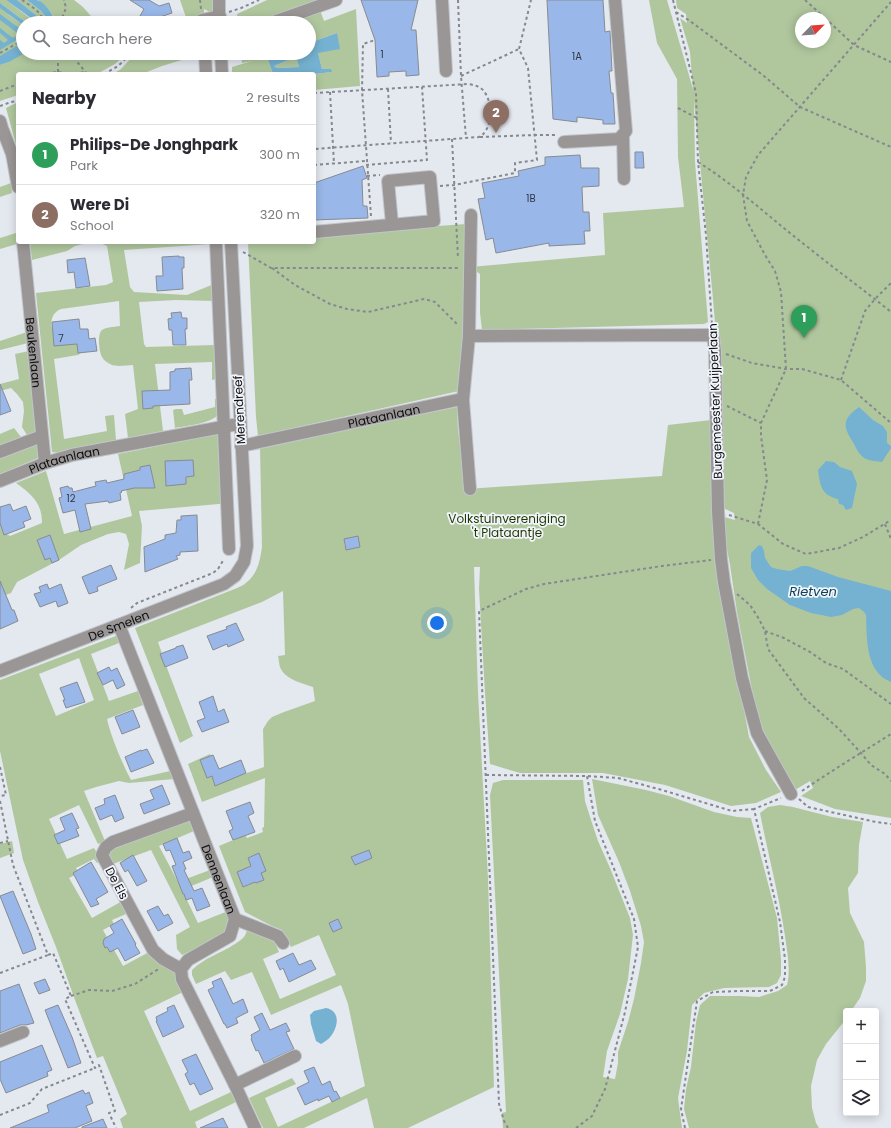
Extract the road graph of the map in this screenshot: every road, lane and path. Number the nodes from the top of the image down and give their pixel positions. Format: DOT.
graph roads {
  1 [pos="22,0"];
  2 [pos="64,0"];
  3 [pos="218,0"];
  4 [pos="259,0"];
  5 [pos="336,0"];
  6 [pos="442,0"];
  7 [pos="458,0"];
  8 [pos="531,0"];
  9 [pos="615,0"];
  10 [pos="673,0"];
  11 [pos="805,0"];
  12 [pos="891,2"];
  13 [pos="676,12"];
  14 [pos="818,12"];
  15 [pos="41,16"];
  16 [pos="63,16"];
  17 [pos="221,16"];
  18 [pos="223,16"];
  19 [pos="291,16"];
  20 [pos="831,24"];
  21 [pos="375,40"];
  22 [pos="16,44"];
  23 [pos="854,45"];
  24 [pos="519,49"];
  25 [pos="0,52"];
  26 [pos="58,60"];
  27 [pos="76,60"];
  28 [pos="124,60"];
  29 [pos="205,60"];
  30 [pos="221,60"];
  31 [pos="891,62"];
  32 [pos="446,71"];
  33 [pos="58,72"];
  34 [pos="85,72"];
  35 [pos="108,72"];
  36 [pos="206,72"];
  37 [pos="222,72"];
  38 [pos="461,76"];
  39 [pos="16,85"];
  40 [pos="462,85"];
  41 [pos="422,87"];
  42 [pos="388,89"];
  43 [pos="362,90"];
  44 [pos="0,91"];
  45 [pos="330,92"];
  46 [pos="316,93"];
  47 [pos="16,101"];
  48 [pos="0,106"];
  49 [pos="800,107"];
  50 [pos="678,108"];
  51 [pos="697,118"];
  52 [pos="0,121"];
  53 [pos="535,135"];
  54 [pos="623,135"];
  55 [pos="479,137"];
  56 [pos="466,138"];
  57 [pos="452,139"];
  58 [pos="426,141"];
  59 [pos="564,142"];
  60 [pos="391,143"];
  61 [pos="365,145"];
  62 [pos="334,147"];
  63 [pos="891,147"];
  64 [pos="316,149"];
  65 [pos="366,161"];
  66 [pos="698,162"];
  67 [pos="334,164"];
  68 [pos="316,165"];
  69 [pos="366,165"];
  70 [pos="16,176"];
  71 [pos="624,179"];
  72 [pos="454,185"];
  73 [pos="431,187"];
  74 [pos="743,195"];
  75 [pos="471,216"];
  76 [pos="392,224"];
  77 [pos="372,227"];
  78 [pos="316,232"];
  79 [pos="24,244"];
  80 [pos="216,244"];
  81 [pos="234,246"];
  82 [pos="458,260"];
  83 [pos="470,267"];
  84 [pos="272,268"];
  85 [pos="891,283"];
  86 [pos="875,298"];
  87 [pos="891,312"];
  88 [pos="713,335"];
  89 [pos="469,336"];
  90 [pos="715,352"];
  91 [pos="786,369"];
  92 [pos="841,380"];
  93 [pos="463,400"];
  94 [pos="716,404"];
  95 [pos="762,423"];
  96 [pos="891,423"];
  97 [pos="240,425"];
  98 [pos="225,427"];
  99 [pos="42,436"];
  100 [pos="241,446"];
  101 [pos="0,452"];
  102 [pos="45,463"];
  103 [pos="0,481"];
  104 [pos="470,489"];
  105 [pos="718,511"];
  106 [pos="891,520"];
  107 [pos="758,524"];
  108 [pos="885,524"];
  109 [pos="891,538"];
  110 [pos="230,549"];
  111 [pos="721,559"];
  112 [pos="235,576"];
  113 [pos="726,588"];
  114 [pos="119,625"];
  115 [pos="765,632"];
  116 [pos="0,671"];
  117 [pos="891,704"];
  118 [pos="891,734"];
  119 [pos="861,753"];
  120 [pos="0,767"];
  121 [pos="486,775"];
  122 [pos="587,776"];
  123 [pos="891,781"];
  124 [pos="795,794"];
  125 [pos="0,796"];
  126 [pos="0,801"];
  127 [pos="754,809"];
  128 [pos="193,812"];
  129 [pos="891,824"];
  130 [pos="8,841"];
  131 [pos="0,842"];
  132 [pos="235,919"];
  133 [pos="283,943"];
  134 [pos="48,955"];
  135 [pos="159,955"];
  136 [pos="181,969"];
  137 [pos="0,974"];
  138 [pos="71,996"];
  139 [pos="23,1032"];
  140 [pos="0,1040"];
  141 [pos="295,1056"];
  142 [pos="95,1068"];
  143 [pos="235,1085"];
  144 [pos="0,1115"];
  145 [pos="116,1128"];
  146 [pos="255,1128"];
  147 [pos="508,1128"];
  148 [pos="576,1128"];
  149 [pos="686,1128"];
  1 -- 15 [label="path"];
  2 -- 16 [label="path"];
  3 -- 17 [label="street"];
  4 -- 18 [label="path"];
  5 -- 19 [label="street"];
  6 -- 32 [label="street"];
  7 -- 38 [label="path"];
  8 -- 24 [label="path"];
  9 -- 54 [label="street"];
  10 -- 13 [label="path, Burgemeester Kuijperlaan"];
  11 -- 14 [label="path"];
  12 -- 23 [label="path"];
  13 -- 49 [label="path"];
  13 -- 51 [label="path, Burgemeester Kuijperlaan"];
  20 -- 23 [label="path"];
  21 -- 43 [label="path"];
  22 -- 25 [label="path"];
  23 -- 31 [label="path"];
  23 -- 49 [label="path"];
  24 -- 38 [label="path"];
  24 -- 53 [label="path"];
  26 -- 33 [label="path"];
  27 -- 34 [label="path"];
  28 -- 35 [label="path"];
  29 -- 36 [label="street"];
  30 -- 37 [label="street"];
  38 -- 40 [label="path"];
  39 -- 44 [label="path"];
  40 -- 41 [label="path"];
  40 -- 55 [label="path"];
  40 -- 56 [label="path"];
  41 -- 42 [label="path"];
  41 -- 58 [label="path"];
  42 -- 43 [label="path"];
  42 -- 60 [label="path"];
  43 -- 45 [label="path"];
  43 -- 61 [label="path"];
  45 -- 46 [label="path"];
  45 -- 62 [label="path"];
  47 -- 48 [label="path"];
  49 -- 63 [label="path"];
  49 -- 74 [label="path"];
  50 -- 51 [label="path"];
  51 -- 66 [label="path, Burgemeester Kuijperlaan"];
  52 -- 70 [label="street"];
  53 -- 55 [label="path"];
  53 -- 59 [label="path"];
  53 -- 72 [label="path"];
  54 -- 59 [label="street"];
  54 -- 71 [label="street"];
  55 -- 56 [label="path"];
  56 -- 57 [label="path"];
  57 -- 58 [label="path"];
  57 -- 72 [label="path"];
  58 -- 60 [label="path"];
  58 -- 69 [label="path"];
  60 -- 61 [label="path"];
  61 -- 62 [label="path"];
  61 -- 65 [label="path"];
  62 -- 64 [label="path"];
  62 -- 67 [label="path"];
  65 -- 67 [label="path"];
  65 -- 69 [label="path"];
  66 -- 74 [label="path"];
  66 -- 88 [label="path, Burgemeester Kuijperlaan"];
  67 -- 68 [label="path"];
  69 -- 77 [label="path"];
  72 -- 73 [label="path"];
  72 -- 82 [label="path"];
  73 -- 76 [label="street"];
  73 -- 76 [label="street"];
  74 -- 86 [label="path"];
  74 -- 91 [label="path"];
  75 -- 83 [label="street"];
  76 -- 77 [label="street"];
  77 -- 78 [label="street"];
  79 -- 99 [label="street, Beukenlaan"];
  80 -- 98 [label="street, Merendreef"];
  81 -- 84 [label="path"];
  81 -- 97 [label="street, Merendreef"];
  83 -- 84 [label="path"];
  83 -- 89 [label="street"];
  84 -- 89 [label="path"];
  85 -- 86 [label="path"];
  86 -- 87 [label="path"];
  86 -- 92 [label="path"];
  88 -- 89 [label="street"];
  88 -- 90 [label="street, Burgemeester Kuijperlaan"];
  89 -- 93 [label="street"];
  90 -- 91 [label="path"];
  90 -- 94 [label="street, Burgemeester Kuijperlaan"];
  91 -- 92 [label="path"];
  91 -- 95 [label="path"];
  92 -- 96 [label="path"];
  93 -- 100 [label="street, Plataanlaan"];
  93 -- 104 [label="street"];
  94 -- 95 [label="path"];
  94 -- 105 [label="street, Burgemeester Kuijperlaan"];
  95 -- 107 [label="path"];
  97 -- 98 [label="street, Plataanlaan"];
  97 -- 100 [label="street, Merendreef"];
  98 -- 102 [label="street, Plataanlaan"];
  98 -- 110 [label="street, Merendreef"];
  99 -- 101 [label="street"];
  99 -- 102 [label="street, Beukenlaan"];
  100 -- 112 [label="street, Merendreef"];
  102 -- 103 [label="street, Plataanlaan"];
  105 -- 107 [label="path"];
  105 -- 111 [label="street, Burgemeester Kuijperlaan"];
  106 -- 108 [label="path"];
  107 -- 108 [label="path"];
  108 -- 109 [label="path"];
  111 -- 113 [label="street, Burgemeester Kuijperlaan"];
  111 -- 121 [label="path"];
  112 -- 114 [label="street, De Smelen"];
  113 -- 115 [label="path"];
  113 -- 124 [label="street, Burgemeester Kuijperlaan"];
  114 -- 116 [label="street, De Smelen"];
  114 -- 128 [label="street, Dennenlaan"];
  115 -- 117 [label="path"];
  115 -- 119 [label="path"];
  118 -- 119 [label="path"];
  119 -- 123 [label="path"];
  119 -- 124 [label="path"];
  120 -- 125 [label="path"];
  121 -- 122 [label="path"];
  121 -- 147 [label="path"];
  122 -- 127 [label="path"];
  122 -- 148 [label="path"];
  124 -- 127 [label="path"];
  124 -- 129 [label="path"];
  126 -- 130 [label="path"];
  127 -- 149 [label="path"];
  128 -- 132 [label="street, Dennenlaan"];
  128 -- 135 [label="street, De Els"];
  130 -- 131 [label="path"];
  130 -- 134 [label="path"];
  132 -- 133 [label="street"];
  132 -- 136 [label="street, Dennenlaan"];
  134 -- 137 [label="path"];
  134 -- 138 [label="path"];
  135 -- 136 [label="street, De Els"];
  135 -- 138 [label="path"];
  136 -- 143 [label="street"];
  138 -- 142 [label="path"];
  139 -- 140 [label="street"];
  141 -- 143 [label="street"];
  142 -- 144 [label="path"];
  142 -- 145 [label="path"];
  143 -- 146 [label="street"];
}
